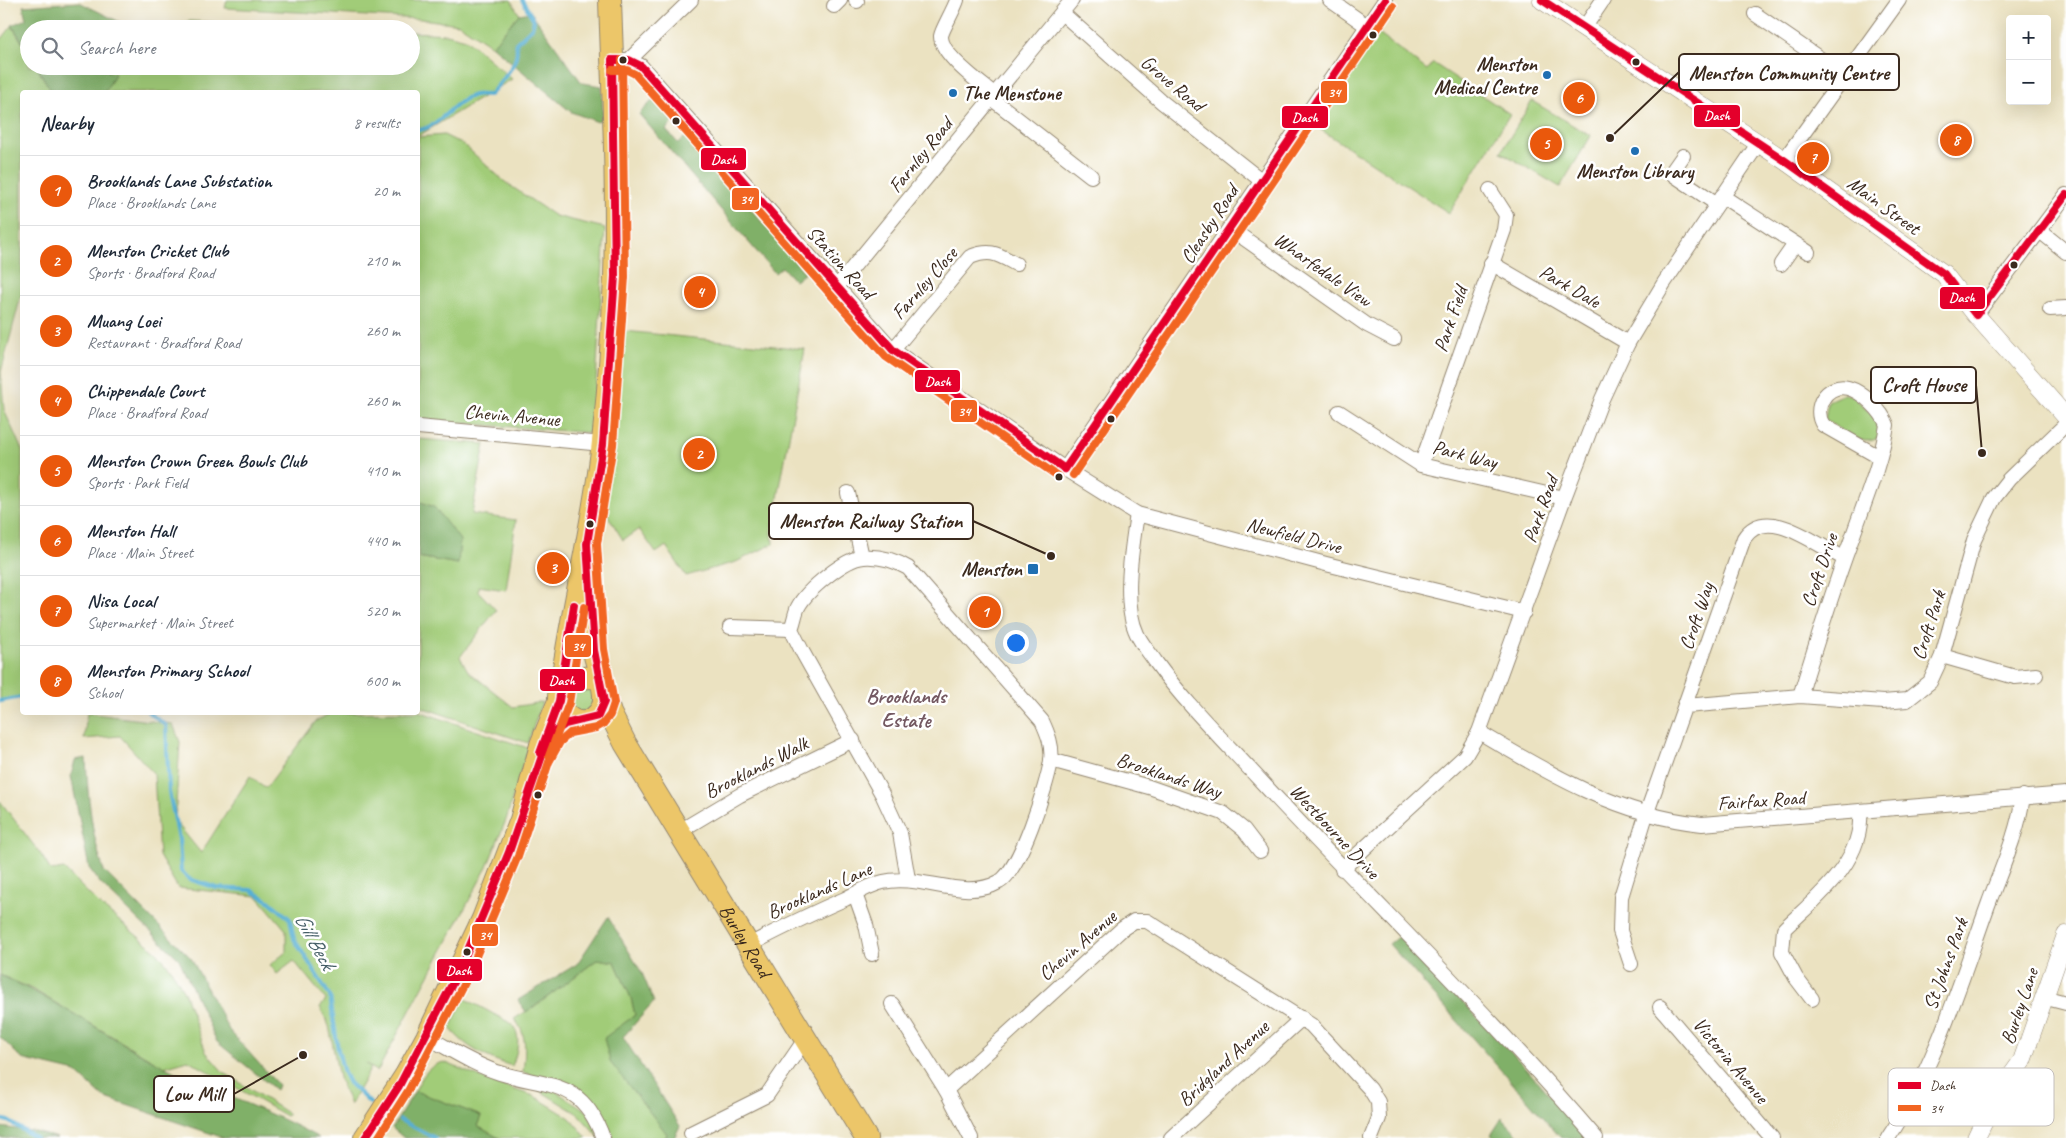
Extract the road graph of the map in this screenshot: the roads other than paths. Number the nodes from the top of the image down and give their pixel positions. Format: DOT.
graph roads {
  1 [pos="610,0"];
  2 [pos="692,0"];
  3 [pos="957,0"];
  4 [pos="1072,0"];
  5 [pos="1330,0"];
  6 [pos="1385,0"];
  7 [pos="1542,0"];
  8 [pos="1602,0"];
  9 [pos="1899,0"];
  10 [pos="1062,13"];
  11 [pos="1755,14"];
  12 [pos="1367,26"];
  13 [pos="1584,28"];
  14 [pos="618,65"];
  15 [pos="1844,75"];
  16 [pos="993,96"];
  17 [pos="1758,144"];
  18 [pos="1683,156"];
  19 [pos="1784,160"];
  20 [pos="1091,176"];
  21 [pos="1262,181"];
  22 [pos="1490,190"];
  23 [pos="2066,195"];
  24 [pos="1720,200"];
  25 [pos="1231,228"];
  26 [pos="2040,231"];
  27 [pos="1795,244"];
  28 [pos="1808,252"];
  29 [pos="2066,252"];
  30 [pos="1491,263"];
  31 [pos="1016,264"];
  32 [pos="1781,264"];
  33 [pos="836,288"];
  34 [pos="2066,308"];
  35 [pos="2050,309"];
  36 [pos="1976,315"];
  37 [pos="1394,340"];
  38 [pos="1628,343"];
  39 [pos="894,350"];
  40 [pos="1339,412"];
  41 [pos="2066,417"];
  42 [pos="2066,424"];
  43 [pos="420,426"];
  44 [pos="603,444"];
  45 [pos="1879,457"];
  46 [pos="1421,464"];
  47 [pos="1065,469"];
  48 [pos="848,494"];
  49 [pos="1564,498"];
  50 [pos="1137,514"];
  51 [pos="587,544"];
  52 [pos="862,557"];
  53 [pos="1844,558"];
  54 [pos="1524,612"];
  55 [pos="730,627"];
  56 [pos="791,629"];
  57 [pos="1942,656"];
  58 [pos="2036,675"];
  59 [pos="602,686"];
  60 [pos="1800,696"];
  61 [pos="559,698"];
  62 [pos="1686,706"];
  63 [pos="582,721"];
  64 [pos="1479,732"];
  65 [pos="853,740"];
  66 [pos="625,743"];
  67 [pos="1051,760"];
  68 [pos="537,764"];
  69 [pos="2066,794"];
  70 [pos="2023,796"];
  71 [pos="1860,812"];
  72 [pos="1646,815"];
  73 [pos="678,832"];
  74 [pos="1260,851"];
  75 [pos="1342,869"];
  76 [pos="908,879"];
  77 [pos="855,894"];
  78 [pos="2066,935"];
  79 [pos="749,946"];
  80 [pos="872,954"];
  81 [pos="1631,964"];
  82 [pos="2043,998"];
  83 [pos="1812,999"];
  84 [pos="2066,1003"];
  85 [pos="892,1004"];
  86 [pos="1660,1007"];
  87 [pos="1302,1018"];
  88 [pos="427,1036"];
  89 [pos="806,1038"];
  90 [pos="1924,1068"];
  91 [pos="2018,1068"];
  92 [pos="946,1090"];
  93 [pos="1894,1126"];
  94 [pos="1982,1126"];
  95 [pos="691,1133"];
  96 [pos="365,1138"];
  97 [pos="603,1138"];
  98 [pos="866,1138"];
  99 [pos="971,1138"];
  100 [pos="1171,1138"];
  101 [pos="1371,1138"];
  102 [pos="1596,1138"];
  103 [pos="1772,1138"];
  104 [pos="1888,1138"];
  105 [pos="1976,1138"];
  1 -- 14 [label="main road"];
  2 -- 14 [label="street"];
  3 -- 16 [label="street"];
  4 -- 10 [label="street, Farnley Road"];
  5 -- 12 [label="street"];
  6 -- 12 [label="street, Cleasby Road"];
  7 -- 13 [label="street, Main Street"];
  8 -- 13 [label="street"];
  9 -- 15 [label="street"];
  10 -- 16 [label="street, Farnley Road"];
  10 -- 21 [label="street, Grove Road"];
  11 -- 15 [label="street"];
  12 -- 21 [label="street, Cleasby Road"];
  13 -- 17 [label="street, Main Street"];
  14 -- 33 [label="street, Station Road"];
  14 -- 44 [label="main road"];
  15 -- 19 [label="street"];
  16 -- 20 [label="street"];
  16 -- 33 [label="street, Farnley Road"];
  17 -- 19 [label="street, Main Street"];
  17 -- 24 [label="street, Park Road"];
  18 -- 24 [label="street"];
  19 -- 36 [label="street, Main Street"];
  21 -- 25 [label="street, Cleasby Road"];
  22 -- 30 [label="street, Park Field"];
  23 -- 26 [label="street"];
  24 -- 27 [label="street"];
  24 -- 38 [label="street, Park Road"];
  25 -- 37 [label="street, Wharfedale View"];
  25 -- 47 [label="street, Cleasby Road"];
  26 -- 29 [label="street"];
  26 -- 36 [label="street"];
  27 -- 28 [label="street"];
  27 -- 32 [label="street"];
  30 -- 38 [label="street, Park Dale"];
  30 -- 46 [label="street, Park Field"];
  31 -- 39 [label="street, Farnley Close"];
  33 -- 39 [label="street, Station Road"];
  34 -- 35 [label="street"];
  36 -- 41 [label="street, Main Street"];
  38 -- 49 [label="street, Park Road"];
  39 -- 47 [label="street, Station Road"];
  40 -- 46 [label="street, Park Way"];
  42 -- 57 [label="street, Croft Park"];
  43 -- 44 [label="street, Chevin Avenue"];
  44 -- 51 [label="main road"];
  45 -- 45 [label="street, Croft Drive"];
  45 -- 53 [label="street, Croft Drive"];
  46 -- 49 [label="street, Park Way"];
  47 -- 50 [label="street, Newfield Drive"];
  48 -- 52 [label="street"];
  49 -- 54 [label="street, Park Road"];
  50 -- 54 [label="street, Newfield Drive"];
  50 -- 75 [label="street, Westbourne Drive"];
  51 -- 59 [label="main road, Burley Road"];
  51 -- 61 [label="main road"];
  52 -- 56 [label="street"];
  52 -- 67 [label="street, Brooklands Lane"];
  53 -- 60 [label="street, Croft Drive"];
  53 -- 62 [label="street, Croft Way"];
  54 -- 64 [label="street, Park Road"];
  55 -- 56 [label="street"];
  56 -- 65 [label="street"];
  57 -- 58 [label="street"];
  57 -- 60 [label="street, Croft Park"];
  59 -- 61 [label="main road"];
  59 -- 63 [label="main road"];
  59 -- 66 [label="main road, Burley Road"];
  60 -- 62 [label="street, Croft Park"];
  61 -- 63 [label="main road"];
  61 -- 68 [label="main road"];
  62 -- 72 [label="street, Croft Way"];
  63 -- 66 [label="main road, Burley Road"];
  63 -- 68 [label="main road"];
  64 -- 72 [label="street, Fairfax Road"];
  64 -- 75 [label="street, Park Road"];
  65 -- 73 [label="street, Brooklands Walk"];
  65 -- 76 [label="street"];
  66 -- 73 [label="main road, Burley Road"];
  67 -- 74 [label="street, Brooklands Way"];
  67 -- 76 [label="street, Brooklands Lane"];
  68 -- 88 [label="main road"];
  69 -- 70 [label="street, Fairfax Road"];
  70 -- 71 [label="street, Fairfax Road"];
  70 -- 90 [label="street, St Johns Park"];
  71 -- 72 [label="street, Fairfax Road"];
  71 -- 83 [label="street"];
  72 -- 81 [label="street, Croft Way"];
  73 -- 79 [label="main road, Burley Road"];
  75 -- 102 [label="street, Westbourne Drive"];
  76 -- 77 [label="street, Brooklands Lane"];
  77 -- 79 [label="street, Brooklands Lane"];
  77 -- 80 [label="street"];
  78 -- 82 [label="street, Burley Lane"];
  79 -- 89 [label="main road, Burley Road"];
  82 -- 84 [label="street"];
  82 -- 91 [label="street, Burley Lane"];
  85 -- 92 [label="street"];
  86 -- 103 [label="street, Victoria Avenue"];
  87 -- 92 [label="street, Chevin Avenue"];
  87 -- 100 [label="street, Bridgland Avenue"];
  87 -- 101 [label="street, Chevin Avenue"];
  88 -- 96 [label="main road"];
  88 -- 97 [label="street"];
  89 -- 95 [label="street"];
  89 -- 98 [label="main road, Burley Road"];
  92 -- 99 [label="street"];
  93 -- 104 [label="street, St Johns Park"];
  94 -- 105 [label="street, Burley Lane"];
}
